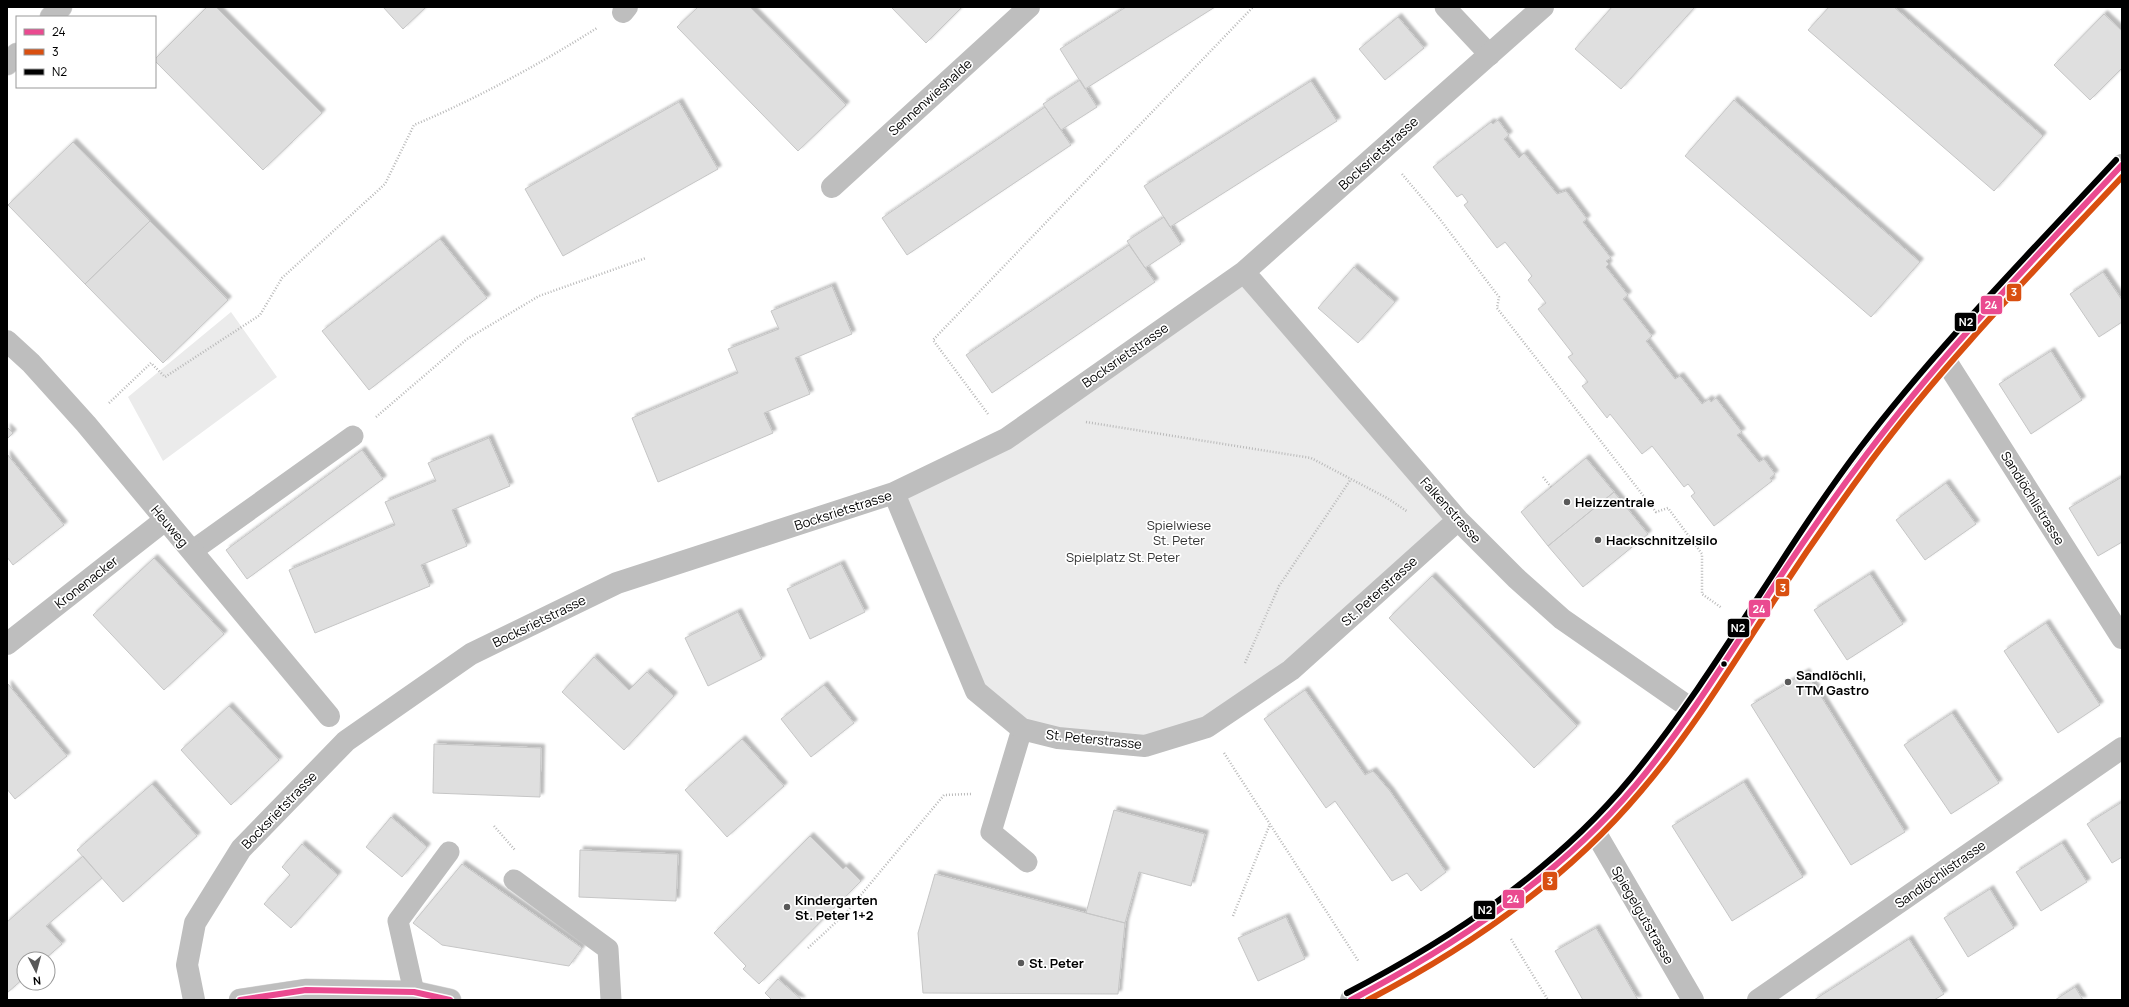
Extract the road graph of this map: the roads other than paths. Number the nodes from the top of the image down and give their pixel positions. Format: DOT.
graph roads {
  1 [pos="62,7"];
  2 [pos="1029,7"];
  3 [pos="1445,7"];
  4 [pos="1543,7"];
  5 [pos="52,16"];
  6 [pos="1490,54"];
  7 [pos="16,55"];
  8 [pos="7,64"];
  9 [pos="2122,165"];
  10 [pos="832,187"];
  11 [pos="1244,272"];
  12 [pos="7,341"];
  13 [pos="1944,358"];
  14 [pos="353,436"];
  15 [pos="894,493"];
  16 [pos="165,520"];
  17 [pos="1458,520"];
  18 [pos="192,551"];
  19 [pos="2114,608"];
  20 [pos="2122,638"];
  21 [pos="7,644"];
  22 [pos="1693,710"];
  23 [pos="329,716"];
  24 [pos="1022,729"];
  25 [pos="2122,748"];
  26 [pos="1594,830"];
  27 [pos="450,852"];
  28 [pos="1027,862"];
  29 [pos="514,880"];
  30 [pos="412,996"];
  31 [pos="194,1000"];
  32 [pos="240,1000"];
  33 [pos="450,1000"];
  34 [pos="611,1000"];
  35 [pos="1351,1000"];
  36 [pos="1693,1000"];
  37 [pos="1758,1000"];
  1 -- 5 [label="street"];
  2 -- 10 [label="street, Sennenwieshalde"];
  3 -- 6 [label="lane"];
  4 -- 6 [label="street, Bocksrietstrasse"];
  6 -- 11 [label="street, Bocksrietstrasse"];
  7 -- 8 [label="street"];
  9 -- 13 [label="street"];
  11 -- 15 [label="street, Bocksrietstrasse"];
  11 -- 17 [label="street, Falkenstrasse"];
  12 -- 16 [label="street, Heuweg"];
  13 -- 19 [label="street, Sandlöchlistrasse"];
  13 -- 22 [label="street"];
  14 -- 18 [label="lane"];
  15 -- 24 [label="street, St. Peterstrasse"];
  15 -- 31 [label="street, Bocksrietstrasse"];
  16 -- 18 [label="street, Heuweg"];
  16 -- 21 [label="street, Kronenacker"];
  17 -- 22 [label="street, Falkenstrasse"];
  17 -- 24 [label="street, St. Peterstrasse"];
  18 -- 23 [label="street, Heuweg"];
  19 -- 20 [label="street, Sandlöchlistrasse"];
  22 -- 26 [label="street"];
  24 -- 28 [label="lane"];
  25 -- 37 [label="street, Sandlöchlistrasse"];
  26 -- 35 [label="street"];
  26 -- 36 [label="street, Spiegelgutstrasse"];
  27 -- 30 [label="lane"];
  29 -- 34 [label="lane"];
  30 -- 32 [label="street"];
  30 -- 33 [label="street"];
}
